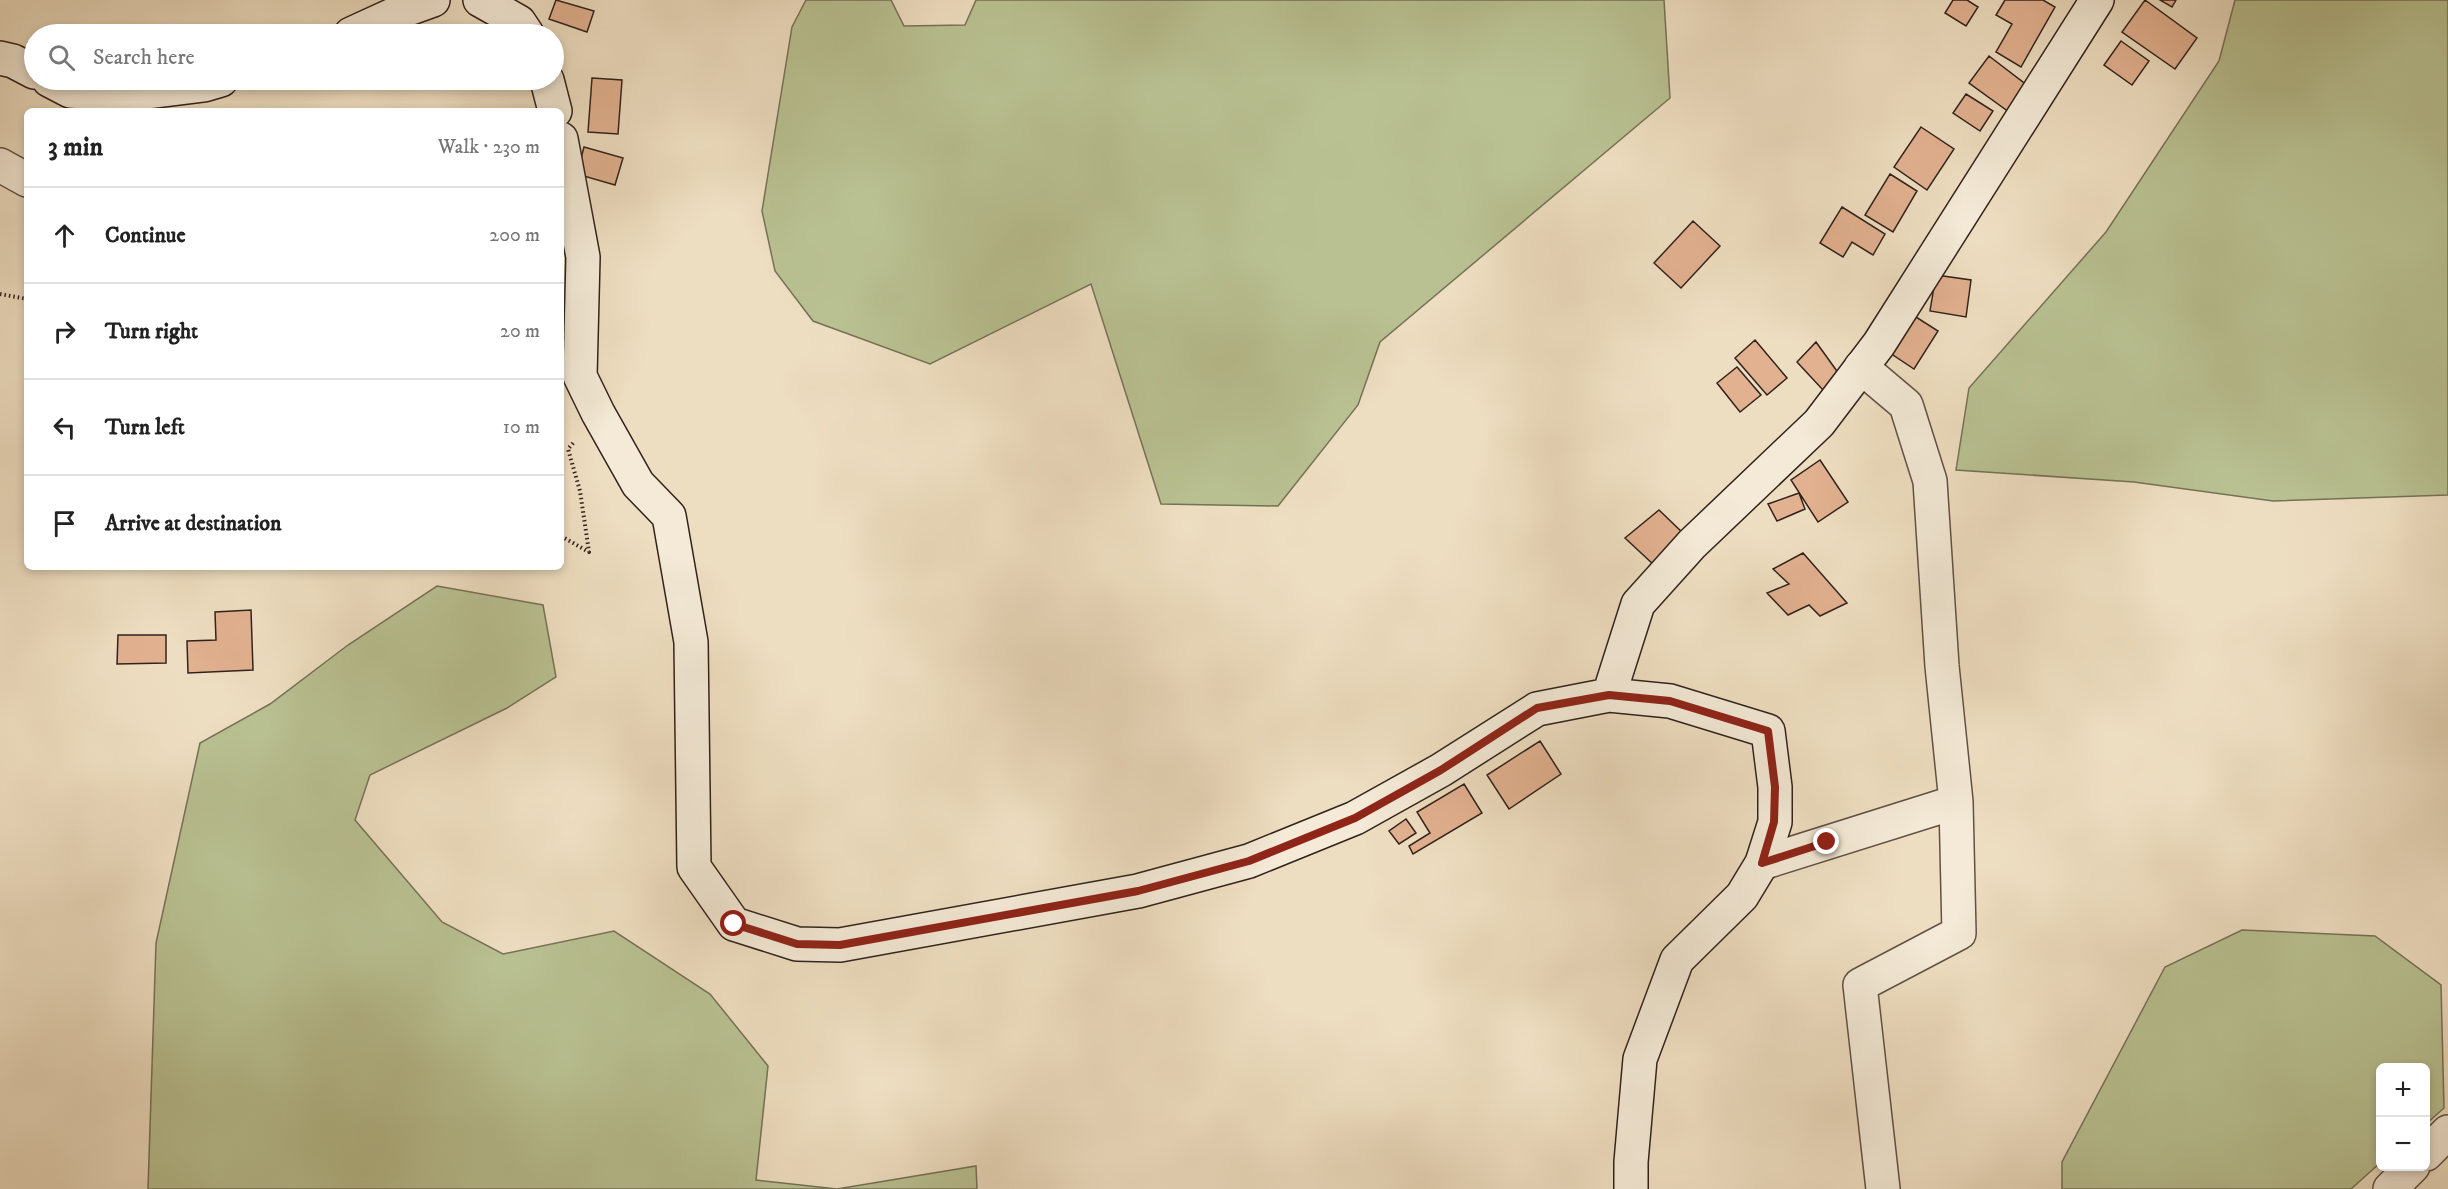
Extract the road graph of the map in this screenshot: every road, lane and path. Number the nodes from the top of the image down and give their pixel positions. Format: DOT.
graph roads {
  1 [pos="433,0"];
  2 [pos="480,0"];
  3 [pos="2097,0"];
  4 [pos="373,24"];
  5 [pos="520,24"];
  6 [pos="0,58"];
  7 [pos="24,67"];
  8 [pos="68,90"];
  9 [pos="164,90"];
  10 [pos="550,90"];
  11 [pos="554,108"];
  12 [pos="564,155"];
  13 [pos="0,165"];
  14 [pos="24,178"];
  15 [pos="0,294"];
  16 [pos="24,298"];
  17 [pos="1861,368"];
  18 [pos="598,413"];
  19 [pos="564,538"];
  20 [pos="1609,695"];
  21 [pos="1956,802"];
  22 [pos="1762,863"];
  23 [pos="2448,1132"];
  24 [pos="2430,1150"];
  25 [pos="2409,1171"];
  26 [pos="1631,1189"];
  27 [pos="1883,1189"];
  28 [pos="2390,1189"];
  1 -- 4 [label="main road"];
  2 -- 5 [label="main road"];
  3 -- 17 [label="main road"];
  6 -- 7 [label="main road"];
  8 -- 9 [label="main road"];
  10 -- 11 [label="main road"];
  12 -- 18 [label="main road"];
  13 -- 14 [label="main road"];
  15 -- 16 [label="path"];
  17 -- 20 [label="main road"];
  17 -- 21 [label="main road"];
  18 -- 19 [label="path"];
  18 -- 20 [label="main road"];
  20 -- 22 [label="main road"];
  21 -- 22 [label="main road"];
  21 -- 27 [label="main road"];
  22 -- 26 [label="main road"];
  23 -- 24 [label="main road"];
  25 -- 28 [label="main road"];
}
